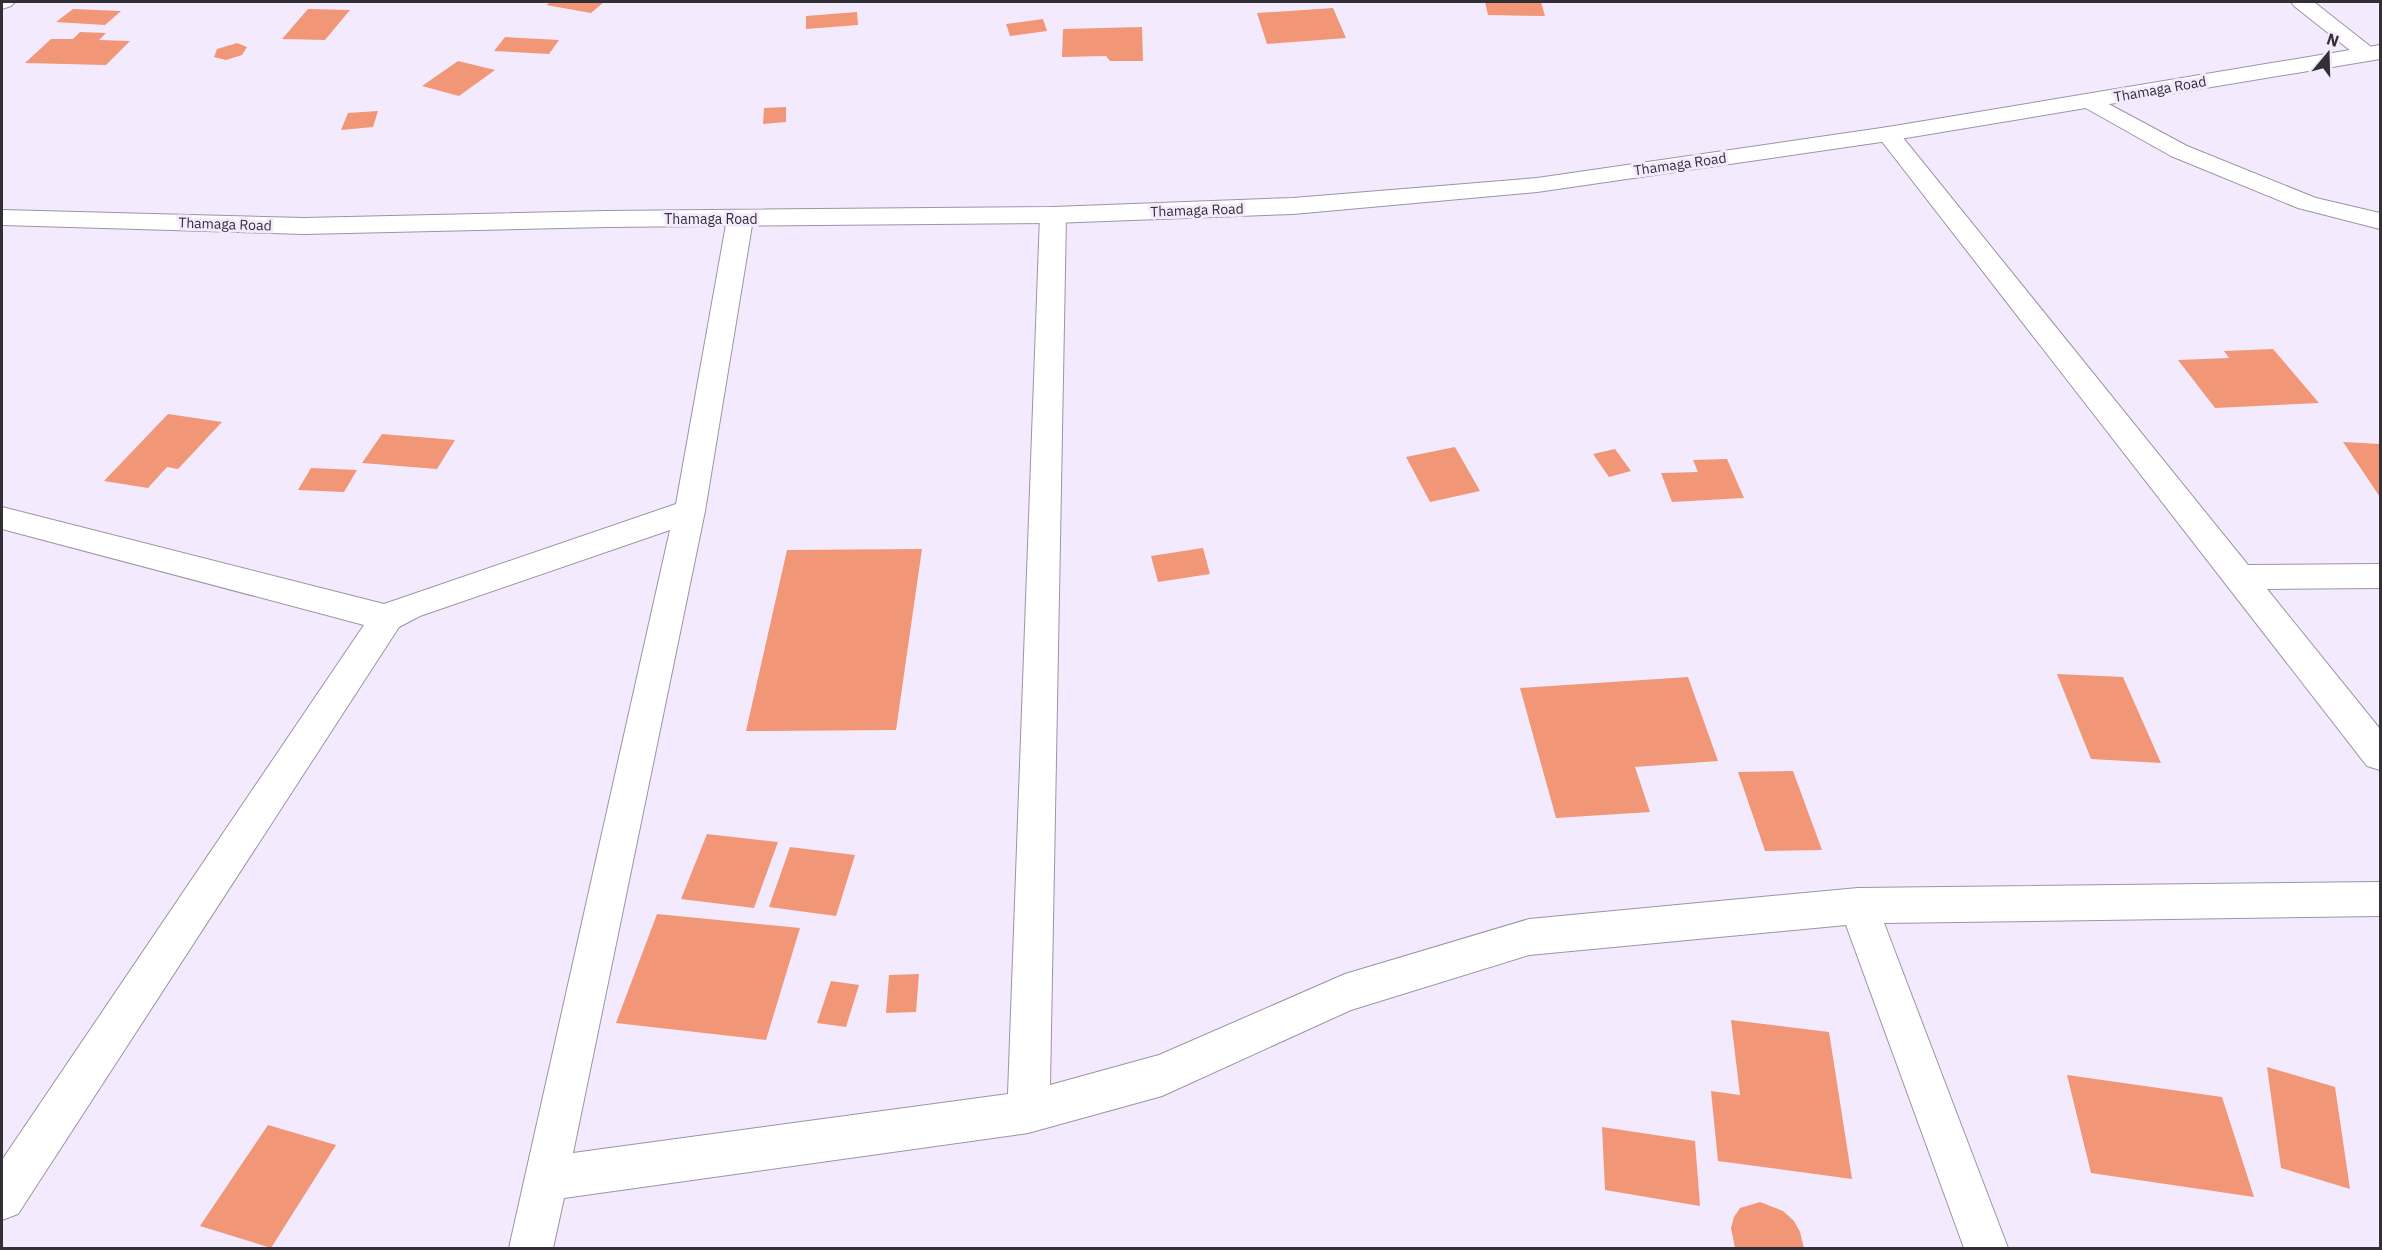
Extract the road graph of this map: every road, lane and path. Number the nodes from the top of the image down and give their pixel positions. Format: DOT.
graph roads {
  1 [pos="2301,2"];
  2 [pos="2375,53"];
  3 [pos="2090,101"];
  4 [pos="1888,134"];
  5 [pos="1053,215"];
  6 [pos="2,219"];
  7 [pos="740,219"];
  8 [pos="2380,221"];
  9 [pos="690,511"];
  10 [pos="2,518"];
  11 [pos="2380,576"];
  12 [pos="2238,577"];
  13 [pos="387,618"];
  14 [pos="2380,755"];
  15 [pos="2380,899"];
  16 [pos="1858,906"];
  17 [pos="1028,1112"];
  18 [pos="548,1178"];
  19 [pos="2,1198"];
  20 [pos="531,1248"];
  21 [pos="1986,1248"];
  1 -- 2 [label="street"];
  2 -- 3 [label="street, Thamaga Road"];
  3 -- 4 [label="street, Thamaga Road"];
  3 -- 8 [label="street"];
  4 -- 5 [label="street, Thamaga Road"];
  4 -- 12 [label="street"];
  5 -- 7 [label="street, Thamaga Road"];
  5 -- 17 [label="street"];
  6 -- 7 [label="street, Thamaga Road"];
  7 -- 9 [label="street"];
  9 -- 13 [label="street"];
  9 -- 18 [label="street"];
  10 -- 13 [label="street"];
  11 -- 12 [label="street"];
  12 -- 14 [label="street"];
  13 -- 19 [label="street"];
  15 -- 16 [label="street"];
  16 -- 17 [label="street"];
  16 -- 21 [label="street"];
  17 -- 18 [label="street"];
  18 -- 20 [label="street"];
}
